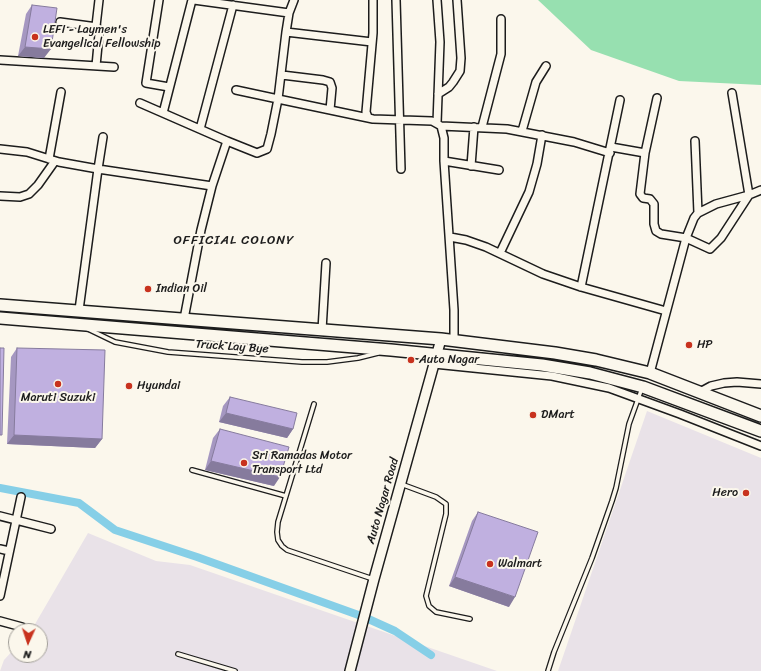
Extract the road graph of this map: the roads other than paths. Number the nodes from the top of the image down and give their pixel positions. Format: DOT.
graph roads {
  1 [pos="99,0"];
  2 [pos="159,0"];
  3 [pos="193,0"];
  4 [pos="294,0"];
  5 [pos="373,0"];
  6 [pos="396,0"];
  7 [pos="437,0"];
  8 [pos="457,0"];
  9 [pos="233,6"];
  10 [pos="289,13"];
  11 [pos="501,19"];
  12 [pos="60,22"];
  13 [pos="96,26"];
  14 [pos="286,32"];
  15 [pos="372,42"];
  16 [pos="0,60"];
  17 [pos="96,66"];
  18 [pos="546,66"];
  19 [pos="114,68"];
  20 [pos="282,75"];
  21 [pos="169,87"];
  22 [pos="236,90"];
  23 [pos="61,92"];
  24 [pos="732,93"];
  25 [pos="438,94"];
  26 [pos="657,98"];
  27 [pos="278,100"];
  28 [pos="620,100"];
  29 [pos="140,103"];
  30 [pos="330,110"];
  31 [pos="163,113"];
  32 [pos="368,117"];
  33 [pos="399,120"];
  34 [pos="439,124"];
  35 [pos="474,127"];
  36 [pos="482,127"];
  37 [pos="200,129"];
  38 [pos="522,131"];
  39 [pos="542,135"];
  40 [pos="103,137"];
  41 [pos="227,141"];
  42 [pos="695,141"];
  43 [pos="0,149"];
  44 [pos="611,150"];
  45 [pos="645,153"];
  46 [pos="52,160"];
  47 [pos="444,161"];
  48 [pos="472,166"];
  49 [pos="400,168"];
  50 [pos="98,169"];
  51 [pos="499,170"];
  52 [pos="212,186"];
  53 [pos="761,190"];
  54 [pos="749,195"];
  55 [pos="0,196"];
  56 [pos="698,213"];
  57 [pos="450,237"];
  58 [pos="686,238"];
  59 [pos="500,254"];
  60 [pos="326,263"];
  61 [pos="581,287"];
  62 [pos="0,305"];
  63 [pos="79,310"];
  64 [pos="666,311"];
  65 [pos="0,318"];
  66 [pos="184,319"];
  67 [pos="76,323"];
  68 [pos="322,330"];
  69 [pos="441,339"];
  70 [pos="454,340"];
  71 [pos="391,350"];
  72 [pos="435,359"];
  73 [pos="650,373"];
  74 [pos="761,384"];
  75 [pos="642,387"];
  76 [pos="700,392"];
  77 [pos="637,398"];
  78 [pos="314,404"];
  79 [pos="761,416"];
  80 [pos="761,431"];
  81 [pos="761,446"];
  82 [pos="192,470"];
  83 [pos="400,484"];
  84 [pos="286,496"];
  85 [pos="21,497"];
  86 [pos="0,516"];
  87 [pos="16,520"];
  88 [pos="51,529"];
  89 [pos="0,549"];
  90 [pos="10,551"];
  91 [pos="374,579"];
  92 [pos="1,583"];
  93 [pos="0,596"];
  94 [pos="470,619"];
  95 [pos="178,654"];
  96 [pos="235,671"];
  97 [pos="350,671"];
  98 [pos="548,671"];
  1 -- 13 [label="street"];
  2 -- 21 [label="street"];
  3 -- 9 [label="street"];
  3 -- 21 [label="street"];
  4 -- 10 [label="street"];
  5 -- 15 [label="street"];
  6 -- 33 [label="street"];
  7 -- 25 [label="street"];
  8 -- 25 [label="street"];
  9 -- 10 [label="street"];
  9 -- 37 [label="street"];
  10 -- 14 [label="street"];
  11 -- 36 [label="street"];
  12 -- 13 [label="street"];
  13 -- 17 [label="street"];
  14 -- 15 [label="street"];
  14 -- 20 [label="street"];
  15 -- 32 [label="street"];
  16 -- 17 [label="street"];
  17 -- 19 [label="street"];
  18 -- 38 [label="street"];
  20 -- 27 [label="street"];
  20 -- 30 [label="street"];
  21 -- 31 [label="street"];
  22 -- 27 [label="street"];
  23 -- 46 [label="street"];
  24 -- 54 [label="street"];
  25 -- 34 [label="street"];
  26 -- 45 [label="street"];
  27 -- 30 [label="street"];
  27 -- 41 [label="street"];
  28 -- 44 [label="street"];
  29 -- 31 [label="street"];
  30 -- 32 [label="street"];
  31 -- 37 [label="street"];
  32 -- 33 [label="street"];
  33 -- 34 [label="street"];
  33 -- 49 [label="street"];
  34 -- 35 [label="street"];
  34 -- 47 [label="street"];
  35 -- 36 [label="street"];
  35 -- 48 [label="street"];
  36 -- 38 [label="street"];
  37 -- 41 [label="street"];
  38 -- 39 [label="street"];
  39 -- 44 [label="street"];
  39 -- 59 [label="street"];
  40 -- 50 [label="street"];
  41 -- 52 [label="street"];
  42 -- 56 [label="street"];
  43 -- 46 [label="street"];
  44 -- 45 [label="street"];
  44 -- 61 [label="street"];
  45 -- 58 [label="street"];
  46 -- 50 [label="street"];
  46 -- 55 [label="street"];
  47 -- 48 [label="street"];
  47 -- 57 [label="street"];
  48 -- 51 [label="street"];
  50 -- 52 [label="street"];
  50 -- 63 [label="street"];
  52 -- 66 [label="street"];
  53 -- 54 [label="street"];
  54 -- 56 [label="street"];
  54 -- 58 [label="street"];
  56 -- 58 [label="street"];
  57 -- 59 [label="street"];
  57 -- 70 [label="street"];
  58 -- 64 [label="street"];
  59 -- 61 [label="street"];
  60 -- 68 [label="street"];
  61 -- 64 [label="street"];
  62 -- 63 [label="main road"];
  63 -- 66 [label="main road"];
  64 -- 73 [label="street"];
  65 -- 67 [label="main road"];
  66 -- 68 [label="main road"];
  67 -- 71 [label="main road"];
  67 -- 71 [label="lane, Truck Lay Bye"];
  68 -- 69 [label="main road"];
  69 -- 70 [label="main road"];
  69 -- 72 [label="street, Auto Nagar Road"];
  70 -- 73 [label="main road"];
  71 -- 72 [label="main road"];
  72 -- 75 [label="main road"];
  72 -- 77 [label="street"];
  72 -- 83 [label="street, Auto Nagar Road"];
  73 -- 76 [label="main road"];
  74 -- 76 [label="street"];
  75 -- 77 [label="lane"];
  75 -- 80 [label="main road"];
  76 -- 79 [label="main road"];
  77 -- 81 [label="street"];
  77 -- 98 [label="lane"];
  78 -- 84 [label="lane"];
  82 -- 84 [label="lane"];
  83 -- 91 [label="street, Auto Nagar Road"];
  83 -- 94 [label="lane"];
  84 -- 91 [label="lane"];
  85 -- 87 [label="street"];
  86 -- 87 [label="street"];
  87 -- 88 [label="street"];
  87 -- 90 [label="street"];
  89 -- 90 [label="street"];
  90 -- 92 [label="street"];
  91 -- 97 [label="street, Auto Nagar Road"];
  92 -- 93 [label="street"];
  95 -- 96 [label="lane"];
}
